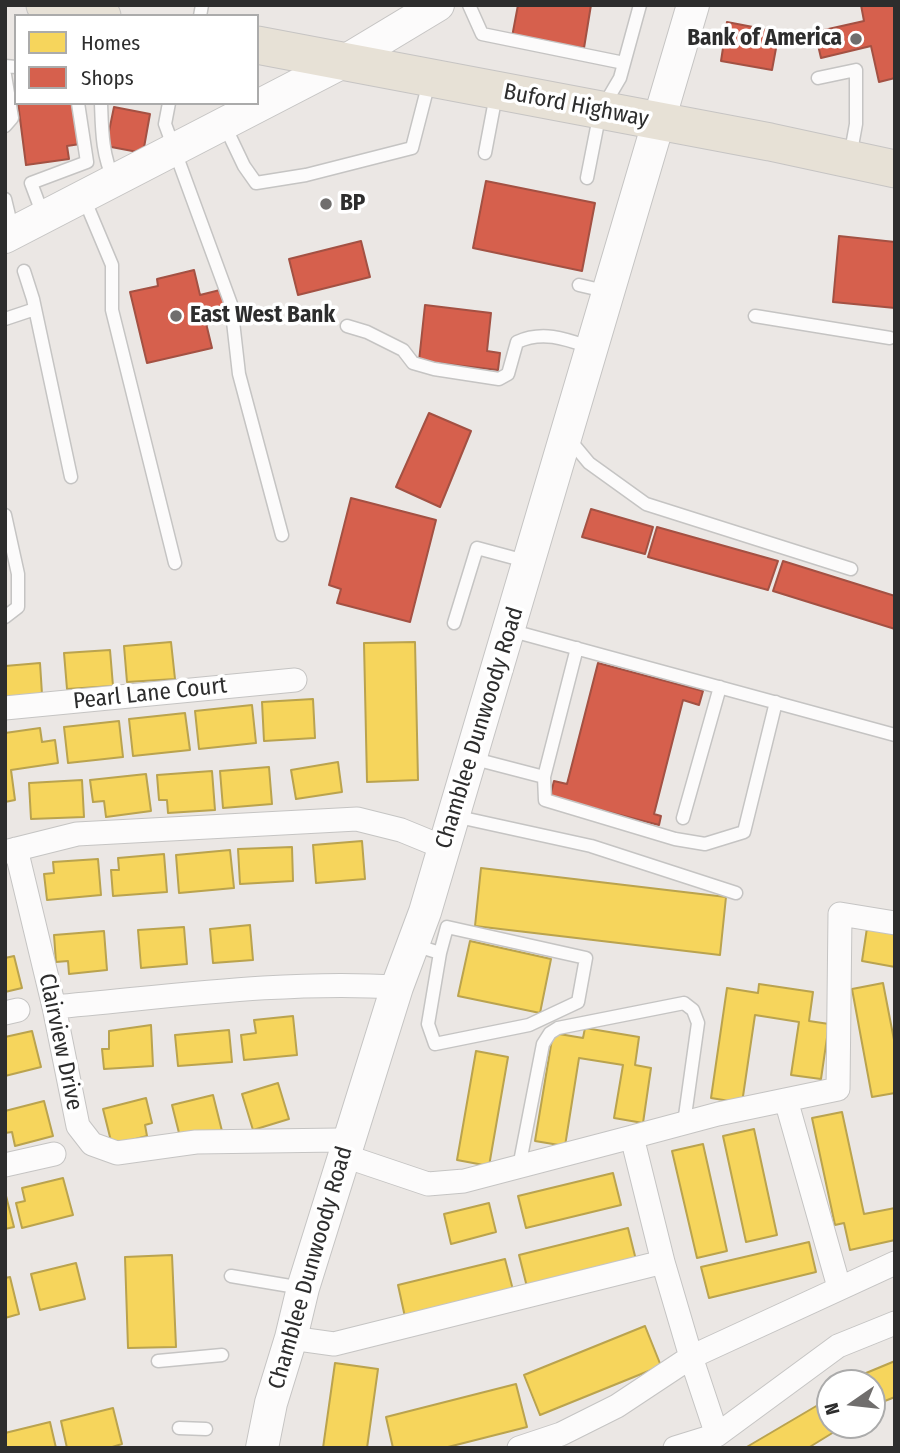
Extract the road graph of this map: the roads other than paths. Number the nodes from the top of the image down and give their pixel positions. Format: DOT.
graph roads {
  1 [pos="438,5"];
  2 [pos="469,5"];
  3 [pos="640,5"];
  4 [pos="693,5"];
  5 [pos="58,10"];
  6 [pos="87,14"];
  7 [pos="259,45"];
  8 [pos="345,61"];
  9 [pos="624,63"];
  10 [pos="5,75"];
  11 [pos="430,78"];
  12 [pos="818,78"];
  13 [pos="496,92"];
  14 [pos="78,105"];
  15 [pos="101,105"];
  16 [pos="169,105"];
  17 [pos="600,112"];
  18 [pos="659,122"];
  19 [pos="224,123"];
  20 [pos="5,126"];
  21 [pos="174,149"];
  22 [pos="485,153"];
  23 [pos="850,160"];
  24 [pos="895,169"];
  25 [pos="587,178"];
  26 [pos="114,180"];
  27 [pos="83,196"];
  28 [pos="5,199"];
  29 [pos="43,217"];
  30 [pos="9,235"];
  31 [pos="24,271"];
  32 [pos="35,309"];
  33 [pos="755,316"];
  34 [pos="5,319"];
  35 [pos="347,326"];
  36 [pos="890,338"];
  37 [pos="592,348"];
  38 [pos="566,436"];
  39 [pos="71,477"];
  40 [pos="5,515"];
  41 [pos="7,531"];
  42 [pos="282,535"];
  43 [pos="529,562"];
  44 [pos="175,563"];
  45 [pos="850,569"];
  46 [pos="5,617"];
  47 [pos="454,623"];
  48 [pos="509,630"];
  49 [pos="577,648"];
  50 [pos="295,680"];
  51 [pos="720,687"];
  52 [pos="776,702"];
  53 [pos="5,708"];
  54 [pos="895,735"];
  55 [pos="471,758"];
  56 [pos="544,777"];
  57 [pos="454,816"];
  58 [pos="683,818"];
  59 [pos="444,848"];
  60 [pos="11,850"];
  61 [pos="736,893"];
  62 [pos="895,923"];
  63 [pos="427,949"];
  64 [pos="397,987"];
  65 [pos="54,1007"];
  66 [pos="786,1100"];
  67 [pos="684,1123"];
  68 [pos="632,1137"];
  69 [pos="346,1149"];
  70 [pos="54,1154"];
  71 [pos="5,1166"];
  72 [pos="519,1167"];
  73 [pos="663,1262"];
  74 [pos="895,1263"];
  75 [pos="231,1276"];
  76 [pos="839,1287"];
  77 [pos="303,1288"];
  78 [pos="895,1323"];
  79 [pos="291,1338"];
  80 [pos="222,1355"];
  81 [pos="691,1357"];
  82 [pos="158,1362"];
  83 [pos="179,1428"];
  84 [pos="206,1429"];
  85 [pos="717,1435"];
  86 [pos="262,1448"];
  87 [pos="519,1448"];
  88 [pos="675,1448"];
  1 -- 8 [label="street"];
  2 -- 9 [label="lane"];
  3 -- 9 [label="lane"];
  4 -- 18 [label="street, Chamblee Dunwoody Road"];
  5 -- 6 [label="main road"];
  7 -- 8 [label="main road, Buford Highway"];
  8 -- 11 [label="main road, Buford Highway"];
  8 -- 19 [label="street"];
  9 -- 17 [label="lane"];
  10 -- 20 [label="lane"];
  11 -- 13 [label="main road, Buford Highway"];
  11 -- 19 [label="lane"];
  12 -- 23 [label="lane"];
  13 -- 17 [label="main road, Buford Highway"];
  13 -- 22 [label="lane"];
  14 -- 29 [label="lane"];
  15 -- 26 [label="lane"];
  16 -- 21 [label="lane"];
  17 -- 18 [label="main road, Buford Highway"];
  17 -- 25 [label="lane"];
  18 -- 23 [label="main road, Buford Highway"];
  18 -- 37 [label="street, Chamblee Dunwoody Road"];
  19 -- 21 [label="street"];
  21 -- 26 [label="street"];
  21 -- 42 [label="lane"];
  23 -- 24 [label="main road, Buford Highway"];
  26 -- 27 [label="street"];
  27 -- 29 [label="street"];
  27 -- 44 [label="lane"];
  28 -- 30 [label="lane"];
  29 -- 30 [label="street"];
  31 -- 32 [label="lane"];
  32 -- 34 [label="lane"];
  32 -- 39 [label="lane"];
  33 -- 36 [label="lane"];
  35 -- 37 [label="lane"];
  37 -- 38 [label="street, Chamblee Dunwoody Road"];
  38 -- 43 [label="street, Chamblee Dunwoody Road"];
  38 -- 45 [label="lane"];
  40 -- 41 [label="lane"];
  41 -- 46 [label="lane"];
  43 -- 47 [label="lane"];
  43 -- 48 [label="street, Chamblee Dunwoody Road"];
  48 -- 49 [label="lane"];
  48 -- 55 [label="street, Chamblee Dunwoody Road"];
  49 -- 51 [label="lane"];
  49 -- 56 [label="lane"];
  50 -- 53 [label="street, Pearl Lane Court"];
  51 -- 52 [label="lane"];
  51 -- 58 [label="lane"];
  52 -- 54 [label="lane"];
  52 -- 56 [label="lane"];
  55 -- 56 [label="lane"];
  55 -- 57 [label="street, Chamblee Dunwoody Road"];
  57 -- 59 [label="street, Chamblee Dunwoody Road"];
  57 -- 61 [label="lane"];
  59 -- 60 [label="street"];
  59 -- 63 [label="street, Chamblee Dunwoody Road"];
  60 -- 65 [label="street, Clairview Drive"];
  62 -- 66 [label="street, Clairview Drive"];
  63 -- 63 [label="lane"];
  63 -- 64 [label="street, Chamblee Dunwoody Road"];
  64 -- 65 [label="street"];
  64 -- 69 [label="street, Chamblee Dunwoody Road"];
  65 -- 69 [label="street, Clairview Drive"];
  66 -- 67 [label="street, Clairview Drive"];
  66 -- 76 [label="street"];
  67 -- 68 [label="street, Clairview Drive"];
  67 -- 72 [label="lane"];
  68 -- 72 [label="street, Clairview Drive"];
  68 -- 73 [label="street"];
  69 -- 72 [label="street, Clairview Drive"];
  69 -- 77 [label="street, Chamblee Dunwoody Road"];
  70 -- 71 [label="street"];
  73 -- 79 [label="street"];
  73 -- 81 [label="street"];
  74 -- 76 [label="street"];
  75 -- 77 [label="lane"];
  76 -- 81 [label="street"];
  77 -- 79 [label="street, Chamblee Dunwoody Road"];
  78 -- 85 [label="street"];
  79 -- 86 [label="street, Chamblee Dunwoody Road"];
  80 -- 82 [label="lane"];
  81 -- 85 [label="street"];
  81 -- 87 [label="street"];
  83 -- 84 [label="lane"];
  85 -- 88 [label="street"];
}
